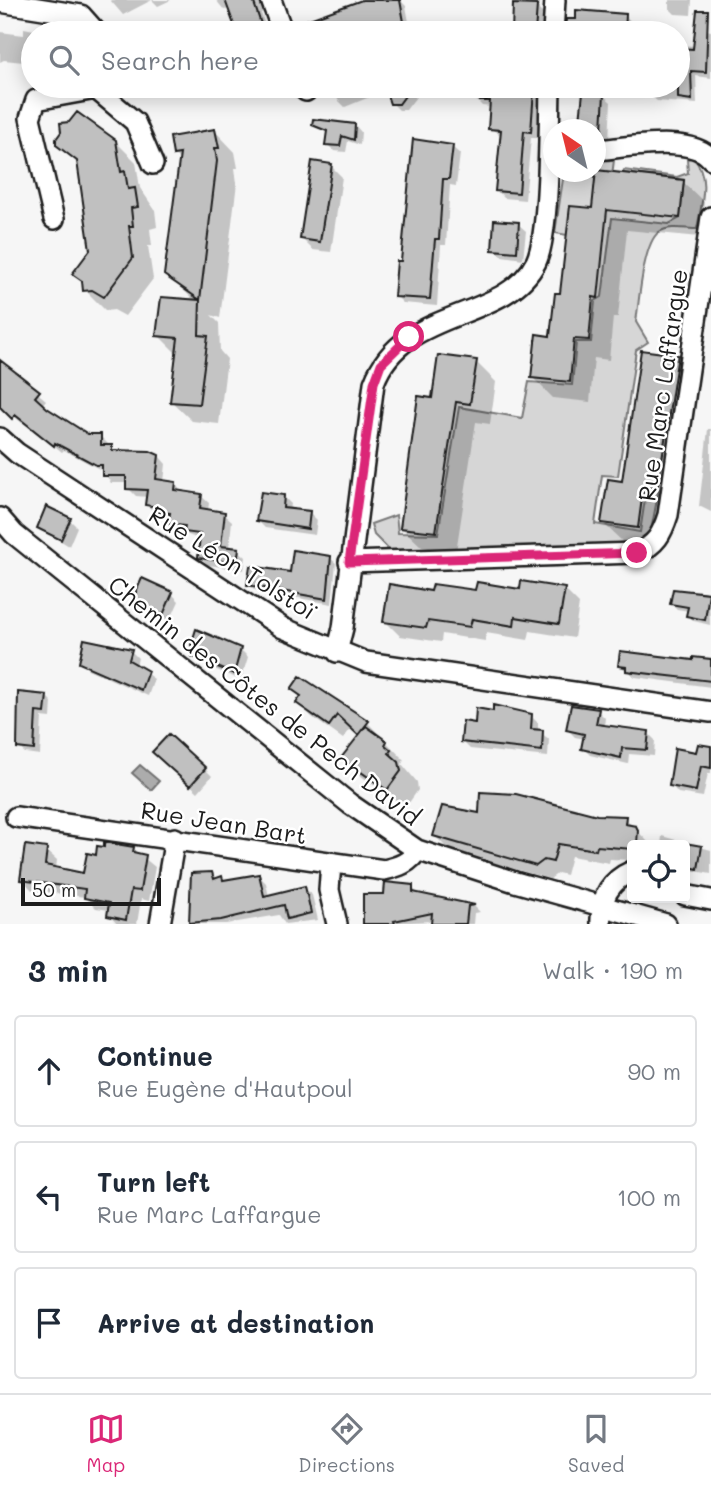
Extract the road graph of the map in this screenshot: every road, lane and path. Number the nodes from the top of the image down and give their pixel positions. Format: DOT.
graph roads {
  1 [pos="271,0"];
  2 [pos="555,0"];
  3 [pos="0,2"];
  4 [pos="86,21"];
  5 [pos="279,21"];
  6 [pos="554,21"];
  7 [pos="46,98"];
  8 [pos="108,98"];
  9 [pos="551,98"];
  10 [pos="551,119"];
  11 [pos="606,149"];
  12 [pos="711,159"];
  13 [pos="153,164"];
  14 [pos="547,182"];
  15 [pos="711,217"];
  16 [pos="54,219"];
  17 [pos="0,438"];
  18 [pos="0,518"];
  19 [pos="349,562"];
  20 [pos="337,652"];
  21 [pos="711,712"];
  22 [pos="16,817"];
  23 [pos="175,838"];
  24 [pos="417,850"];
  25 [pos="331,863"];
  26 [pos="627,873"];
  27 [pos="690,896"];
  28 [pos="711,900"];
  29 [pos="601,915"];
  30 [pos="160,924"];
  31 [pos="337,924"];
  32 [pos="666,924"];
  1 -- 5 [label="street"];
  2 -- 6 [label="street"];
  3 -- 4 [label="street"];
  7 -- 16 [label="street"];
  8 -- 13 [label="street"];
  9 -- 10 [label="street"];
  11 -- 12 [label="street"];
  14 -- 19 [label="street"];
  15 -- 19 [label="street, Rue Marc Laffargue"];
  17 -- 20 [label="street, Rue Léon Tolstoï"];
  18 -- 24 [label="street, Chemin des Côtes de Pech David"];
  19 -- 20 [label="street"];
  20 -- 21 [label="street, Rue Léon Tolstoï"];
  22 -- 23 [label="street, Rue Jean Bart"];
  23 -- 25 [label="street, Rue Jean Bart"];
  23 -- 30 [label="street"];
  24 -- 25 [label="street, Rue Jean Bart"];
  24 -- 29 [label="street, Chemin des Côtes de Pech David"];
  25 -- 31 [label="street"];
  26 -- 29 [label="street"];
  27 -- 28 [label="street"];
  29 -- 32 [label="street, Chemin des Côtes de Pech David"];
}
